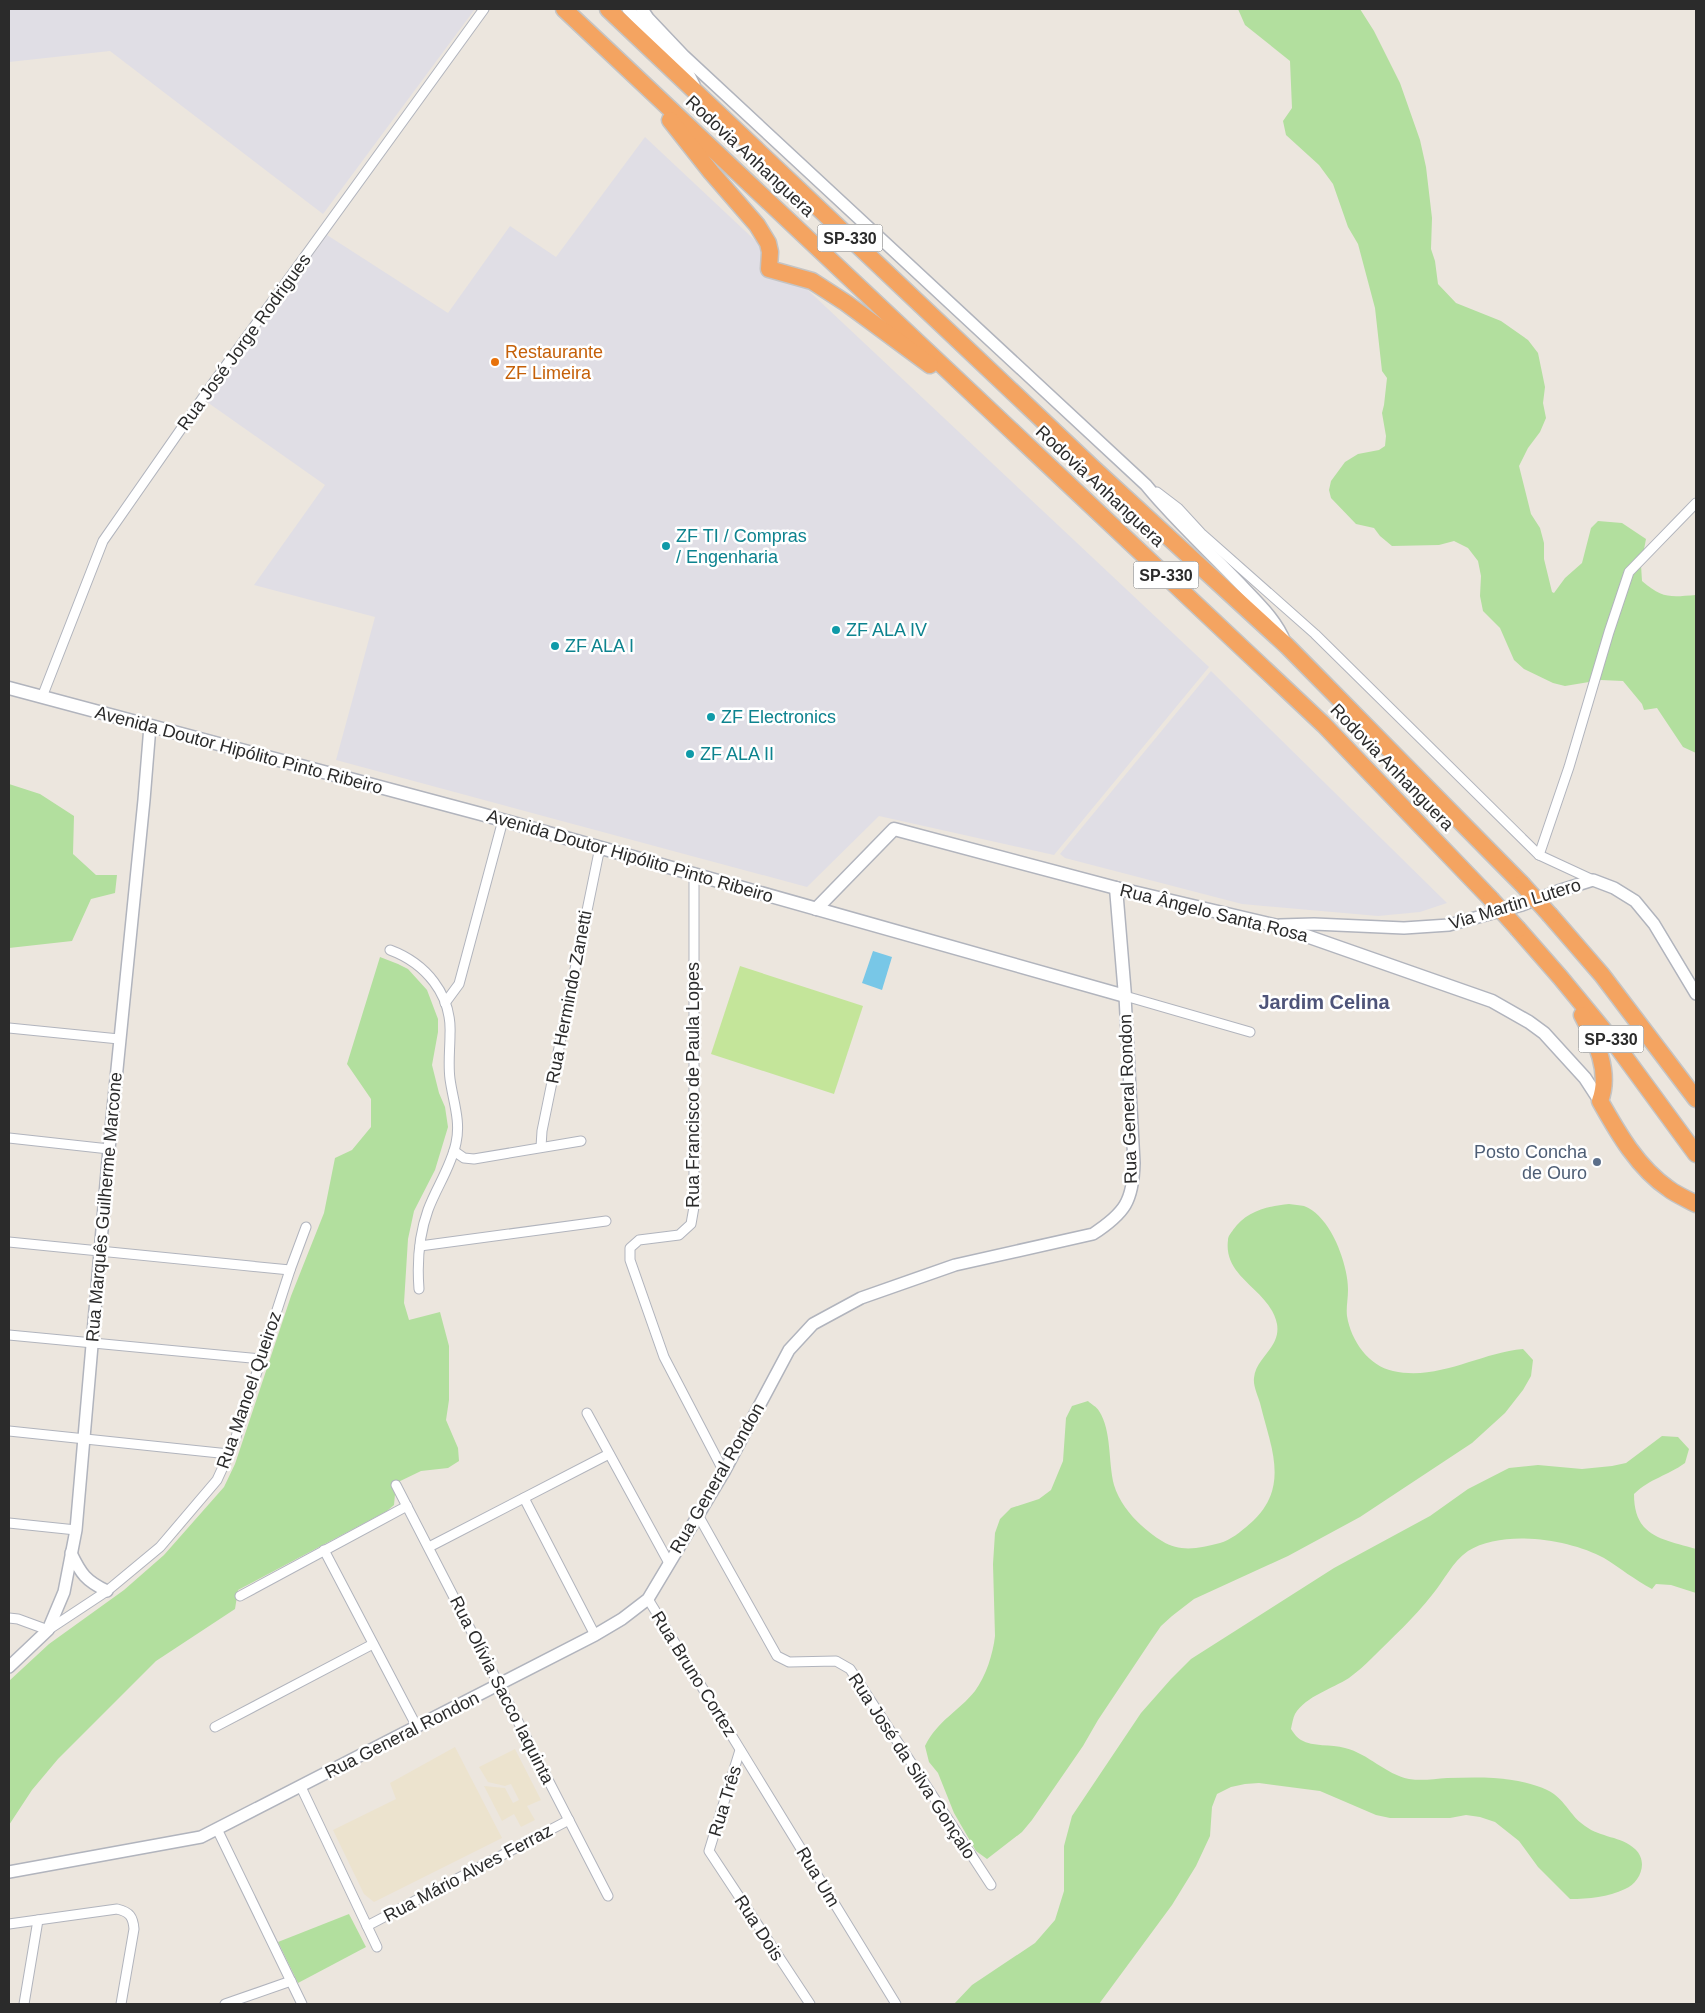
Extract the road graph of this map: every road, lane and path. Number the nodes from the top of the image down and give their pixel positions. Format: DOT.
graph roads {
  1 [pos="484,9"];
  2 [pos="564,9"];
  3 [pos="608,9"];
  4 [pos="628,9"];
  5 [pos="642,9"];
  6 [pos="636,77"];
  7 [pos="700,95"];
  8 [pos="992,412"];
  9 [pos="1146,484"];
  10 [pos="1696,503"];
  11 [pos="1287,646"];
  12 [pos="9,688"];
  13 [pos="42,697"];
  14 [pos="150,726"];
  15 [pos="503,820"];
  16 [pos="600,847"];
  17 [pos="1539,856"];
  18 [pos="694,874"];
  19 [pos="1593,880"];
  20 [pos="1116,888"];
  21 [pos="816,909"];
  22 [pos="1278,926"];
  23 [pos="390,950"];
  24 [pos="1560,977"];
  25 [pos="1696,994"];
  26 [pos="1124,996"];
  27 [pos="445,1003"];
  28 [pos="9,1028"];
  29 [pos="1250,1032"];
  30 [pos="119,1039"];
  31 [pos="1696,1099"];
  32 [pos="1600,1101"];
  33 [pos="9,1138"];
  34 [pos="581,1141"];
  35 [pos="541,1147"];
  36 [pos="109,1149"];
  37 [pos="454,1151"];
  38 [pos="1696,1154"];
  39 [pos="1696,1204"];
  40 [pos="606,1221"];
  41 [pos="306,1227"];
  42 [pos="9,1242"];
  43 [pos="420,1246"];
  44 [pos="100,1251"];
  45 [pos="290,1270"];
  46 [pos="419,1289"];
  47 [pos="9,1334"];
  48 [pos="92,1343"];
  49 [pos="261,1359"];
  50 [pos="587,1413"];
  51 [pos="9,1432"];
  52 [pos="84,1439"];
  53 [pos="229,1454"];
  54 [pos="609,1454"];
  55 [pos="724,1472"];
  56 [pos="396,1485"];
  57 [pos="524,1498"];
  58 [pos="407,1506"];
  59 [pos="698,1515"];
  60 [pos="9,1524"];
  61 [pos="76,1530"];
  62 [pos="429,1548"];
  63 [pos="324,1550"];
  64 [pos="71,1553"];
  65 [pos="669,1563"];
  66 [pos="107,1591"];
  67 [pos="240,1596"];
  68 [pos="648,1599"];
  69 [pos="9,1618"];
  70 [pos="48,1630"];
  71 [pos="595,1635"];
  72 [pos="373,1644"];
  73 [pos="9,1667"];
  74 [pos="499,1684"];
  75 [pos="417,1726"];
  76 [pos="216,1727"];
  77 [pos="740,1750"];
  78 [pos="301,1787"];
  79 [pos="569,1820"];
  80 [pos="217,1829"];
  81 [pos="709,1851"];
  82 [pos="9,1872"];
  83 [pos="991,1885"];
  84 [pos="608,1896"];
  85 [pos="38,1920"];
  86 [pos="9,1924"];
  87 [pos="367,1926"];
  88 [pos="377,1947"];
  89 [pos="291,1981"];
  90 [pos="24,2004"];
  91 [pos="121,2004"];
  92 [pos="225,2004"];
  93 [pos="302,2004"];
  94 [pos="810,2004"];
  95 [pos="896,2004"];
  1 -- 13 [label="street, Rua José Jorge Rodrigues"];
  2 -- 6 [label="highway, Rodovia Anhanguera / SP-330"];
  3 -- 7 [label="highway, Rodovia Anhanguera / SP-330"];
  4 -- 7 [label="street"];
  5 -- 9 [label="street"];
  6 -- 8 [label="highway, Rodovia Anhanguera / SP-330"];
  6 -- 8 [label="highway"];
  7 -- 11 [label="highway, Rodovia Anhanguera / SP-330"];
  8 -- 24 [label="highway, Rodovia Anhanguera / SP-330, bridge"];
  9 -- 11 [label="street"];
  9 -- 17 [label="street"];
  10 -- 17 [label="street"];
  11 -- 31 [label="highway, Rodovia Anhanguera / SP-330, bridge"];
  12 -- 13 [label="main road, Avenida Doutor Hipólito Pinto Ribeiro"];
  13 -- 14 [label="main road, Avenida Doutor Hipólito Pinto Ribeiro"];
  14 -- 15 [label="main road, Avenida Doutor Hipólito Pinto Ribeiro"];
  14 -- 30 [label="street, Rua Marquês Guilherme Marcone"];
  15 -- 16 [label="main road, Avenida Doutor Hipólito Pinto Ribeiro"];
  15 -- 27 [label="street"];
  16 -- 18 [label="main road, Avenida Doutor Hipólito Pinto Ribeiro"];
  16 -- 35 [label="street, Rua Hermindo Zanetti"];
  17 -- 19 [label="street"];
  18 -- 21 [label="main road, Avenida Doutor Hipólito Pinto Ribeiro"];
  18 -- 55 [label="street, Rua Francisco de Paula Lopes"];
  19 -- 22 [label="street, Via Martin Lutero"];
  19 -- 25 [label="street, Via Martin Lutero"];
  20 -- 21 [label="main road, Rua Ângelo Santa Rosa"];
  20 -- 22 [label="main road, Rua Ângelo Santa Rosa"];
  20 -- 26 [label="main road, Rua General Rondon"];
  21 -- 26 [label="main road, Avenida Doutor Hipólito Pinto Ribeiro"];
  22 -- 32 [label="main road, Rua Ângelo Santa Rosa"];
  23 -- 27 [label="street"];
  24 -- 32 [label="highway"];
  24 -- 38 [label="highway, Rodovia Anhanguera / SP-330"];
  26 -- 29 [label="street, Avenida Doutor Hipólito Pinto Ribeiro"];
  26 -- 55 [label="street, Rua General Rondon"];
  27 -- 37 [label="street"];
  28 -- 30 [label="street"];
  30 -- 36 [label="street, Rua Marquês Guilherme Marcone"];
  32 -- 39 [label="highway"];
  33 -- 36 [label="street"];
  34 -- 35 [label="street"];
  35 -- 37 [label="street"];
  36 -- 44 [label="street, Rua Marquês Guilherme Marcone"];
  37 -- 43 [label="street"];
  40 -- 43 [label="street"];
  41 -- 45 [label="street, Rua Manoel Queiroz"];
  42 -- 44 [label="street"];
  43 -- 46 [label="street"];
  44 -- 45 [label="street"];
  44 -- 48 [label="street, Rua Marquês Guilherme Marcone"];
  45 -- 49 [label="street, Rua Manoel Queiroz"];
  47 -- 48 [label="street"];
  48 -- 49 [label="street"];
  48 -- 52 [label="street, Rua Marquês Guilherme Marcone"];
  49 -- 53 [label="street, Rua Manoel Queiroz"];
  50 -- 54 [label="street"];
  51 -- 52 [label="street"];
  52 -- 53 [label="street"];
  52 -- 61 [label="street, Rua Marquês Guilherme Marcone"];
  53 -- 66 [label="street, Rua Manoel Queiroz"];
  54 -- 57 [label="street"];
  54 -- 65 [label="street"];
  55 -- 59 [label="street, Rua General Rondon"];
  56 -- 58 [label="street, Rua Olívia Sacco Iaquinta"];
  57 -- 62 [label="street"];
  57 -- 71 [label="street"];
  58 -- 62 [label="street, Rua Olívia Sacco Iaquinta"];
  58 -- 63 [label="street"];
  59 -- 65 [label="street, Rua General Rondon"];
  59 -- 83 [label="street, Rua José da Silva Gonçalo"];
  60 -- 61 [label="street"];
  61 -- 64 [label="street, Rua Marquês Guilherme Marcone"];
  62 -- 74 [label="street, Rua Olívia Sacco Iaquinta"];
  63 -- 67 [label="street"];
  63 -- 72 [label="street"];
  64 -- 66 [label="street"];
  64 -- 70 [label="street, Rua Marquês Guilherme Marcone"];
  65 -- 68 [label="street, Rua General Rondon"];
  66 -- 70 [label="street, Rua Manoel Queiroz"];
  68 -- 71 [label="street, Rua General Rondon"];
  68 -- 77 [label="street, Rua Bruno Cortez"];
  69 -- 70 [label="street"];
  70 -- 73 [label="street, Rua Marquês Guilherme Marcone"];
  71 -- 74 [label="street, Rua General Rondon"];
  72 -- 75 [label="street"];
  72 -- 76 [label="street"];
  74 -- 75 [label="street, Rua General Rondon"];
  74 -- 79 [label="street, Rua Olívia Sacco Iaquinta"];
  75 -- 78 [label="street, Rua General Rondon"];
  77 -- 81 [label="street, Rua Três"];
  77 -- 95 [label="street, Rua Um"];
  78 -- 80 [label="street, Rua General Rondon"];
  78 -- 87 [label="street"];
  79 -- 84 [label="street, Rua Olívia Sacco Iaquinta"];
  79 -- 87 [label="street, Rua Mário Alves Ferraz"];
  80 -- 82 [label="street, Rua General Rondon"];
  80 -- 89 [label="street"];
  81 -- 94 [label="street, Rua Dois"];
  85 -- 86 [label="street"];
  85 -- 90 [label="street"];
  85 -- 91 [label="street"];
  87 -- 88 [label="street"];
  89 -- 92 [label="street"];
  89 -- 93 [label="street"];
}
